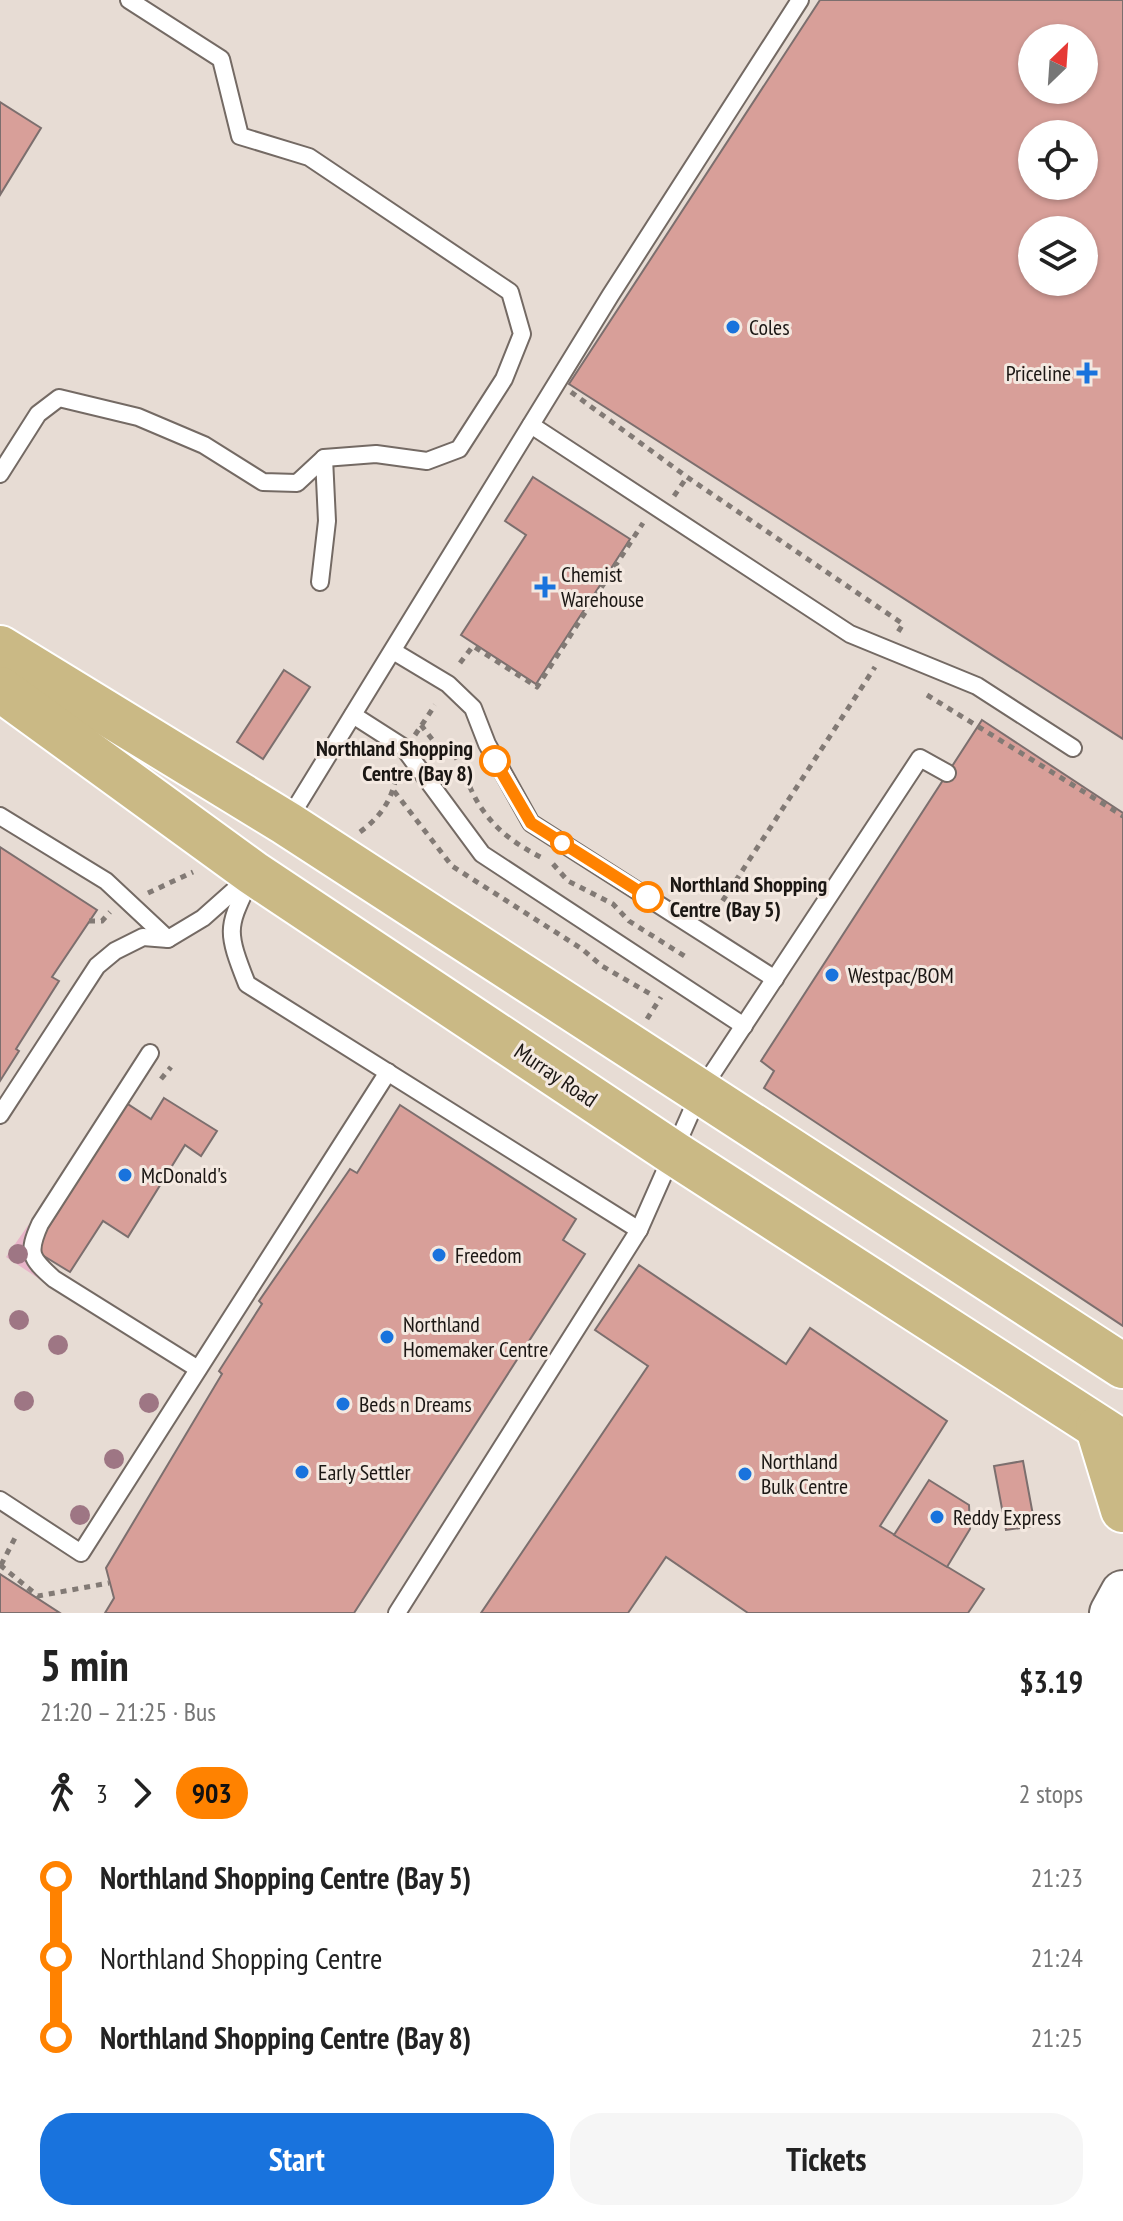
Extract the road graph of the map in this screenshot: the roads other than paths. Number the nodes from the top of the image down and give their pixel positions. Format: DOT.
graph roads {
  1 [pos="129,0"];
  2 [pos="800,0"];
  3 [pos="531,425"];
  4 [pos="324,458"];
  5 [pos="0,474"];
  6 [pos="320,582"];
  7 [pos="0,648"];
  8 [pos="393,651"];
  9 [pos="0,689"];
  10 [pos="353,715"];
  11 [pos="1073,748"];
  12 [pos="947,773"];
  13 [pos="0,816"];
  14 [pos="286,823"];
  15 [pos="253,873"];
  16 [pos="168,939"];
  17 [pos="775,979"];
  18 [pos="744,1026"];
  19 [pos="150,1053"];
  20 [pos="388,1072"];
  21 [pos="700,1092"];
  22 [pos="0,1115"];
  23 [pos="675,1154"];
  24 [pos="639,1230"];
  25 [pos="1123,1366"];
  26 [pos="198,1369"];
  27 [pos="1110,1435"];
  28 [pos="0,1500"];
  29 [pos="1123,1510"];
  30 [pos="1123,1593"];
  31 [pos="397,1613"];
  32 [pos="1112,1613"];
  1 -- 4 [label="lane"];
  2 -- 3 [label="lane"];
  3 -- 8 [label="lane"];
  3 -- 11 [label="lane"];
  4 -- 5 [label="lane"];
  4 -- 6 [label="lane"];
  7 -- 14 [label="main road"];
  8 -- 10 [label="lane"];
  8 -- 17 [label="lane"];
  9 -- 15 [label="main road, Murray Road"];
  10 -- 14 [label="lane"];
  10 -- 18 [label="lane"];
  12 -- 17 [label="lane"];
  13 -- 16 [label="lane"];
  14 -- 15 [label="main road"];
  14 -- 21 [label="main road"];
  15 -- 16 [label="lane"];
  15 -- 20 [label="lane"];
  15 -- 23 [label="main road, Murray Road"];
  16 -- 22 [label="lane"];
  17 -- 18 [label="lane"];
  18 -- 21 [label="lane"];
  19 -- 26 [label="lane"];
  20 -- 24 [label="lane"];
  20 -- 26 [label="lane"];
  21 -- 23 [label="lane"];
  21 -- 25 [label="main road"];
  23 -- 24 [label="lane"];
  23 -- 27 [label="main road, Murray Road"];
  24 -- 31 [label="lane"];
  26 -- 28 [label="lane"];
  27 -- 29 [label="main road"];
  30 -- 32 [label="main road"];
}
